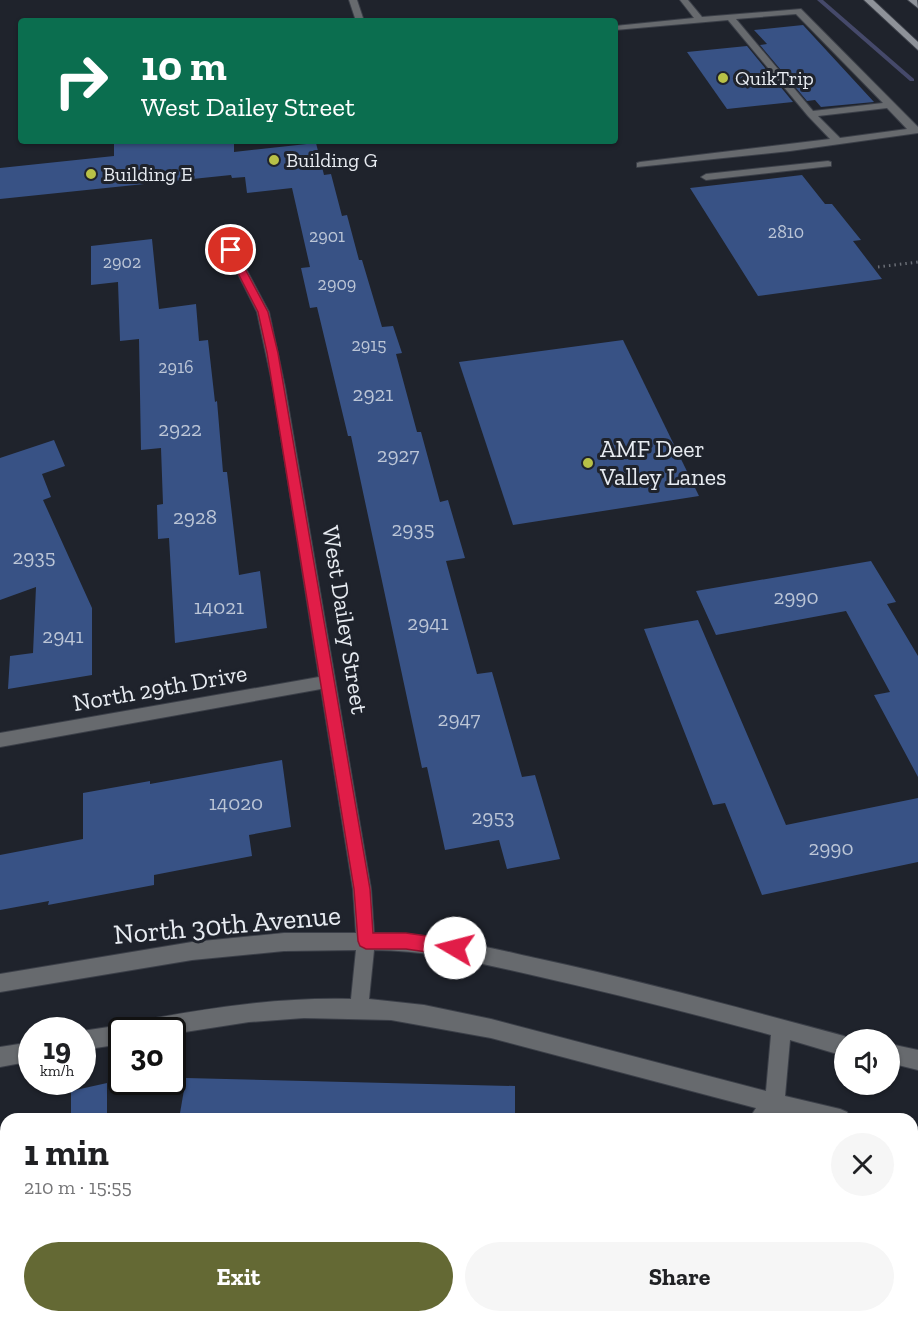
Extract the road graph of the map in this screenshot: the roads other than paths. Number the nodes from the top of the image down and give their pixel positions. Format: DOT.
graph roads {
  1 [pos="353,0"];
  2 [pos="684,0"];
  3 [pos="868,0"];
  4 [pos="912,0"];
  5 [pos="918,6"];
  6 [pos="359,18"];
  7 [pos="731,18"];
  8 [pos="701,21"];
  9 [pos="618,28"];
  10 [pos="918,47"];
  11 [pos="890,105"];
  12 [pos="811,114"];
  13 [pos="916,130"];
  14 [pos="837,141"];
  15 [pos="828,164"];
  16 [pos="640,165"];
  17 [pos="706,177"];
  18 [pos="231,250"];
  19 [pos="327,682"];
  20 [pos="0,740"];
  21 [pos="366,941"];
  22 [pos="0,983"];
  23 [pos="359,1008"];
  24 [pos="186,1022"];
  25 [pos="781,1029"];
  26 [pos="834,1043"];
  27 [pos="18,1054"];
  28 [pos="900,1056"];
  29 [pos="0,1058"];
  30 [pos="918,1060"];
  31 [pos="778,1111"];
  32 [pos="794,1113"];
  1 -- 6 [label="street"];
  2 -- 8 [label="street"];
  3 -- 10 [label="main road"];
  4 -- 5 [label="main road"];
  7 -- 8 [label="street"];
  7 -- 11 [label="street"];
  7 -- 12 [label="street"];
  8 -- 9 [label="street"];
  11 -- 12 [label="street"];
  11 -- 13 [label="street"];
  12 -- 14 [label="street"];
  13 -- 14 [label="street"];
  14 -- 16 [label="street"];
  15 -- 17 [label="street"];
  18 -- 19 [label="street, West Dailey Street"];
  19 -- 20 [label="street, North 29th Drive"];
  19 -- 21 [label="street, West Dailey Street"];
  21 -- 22 [label="street, North 30th Avenue"];
  21 -- 23 [label="street, West Dailey Street"];
  21 -- 25 [label="street, North 30th Avenue"];
  23 -- 24 [label="street"];
  23 -- 31 [label="street"];
  25 -- 26 [label="street, North 30th Avenue"];
  25 -- 31 [label="street"];
  27 -- 29 [label="street"];
  28 -- 30 [label="street"];
  31 -- 32 [label="street"];
}
